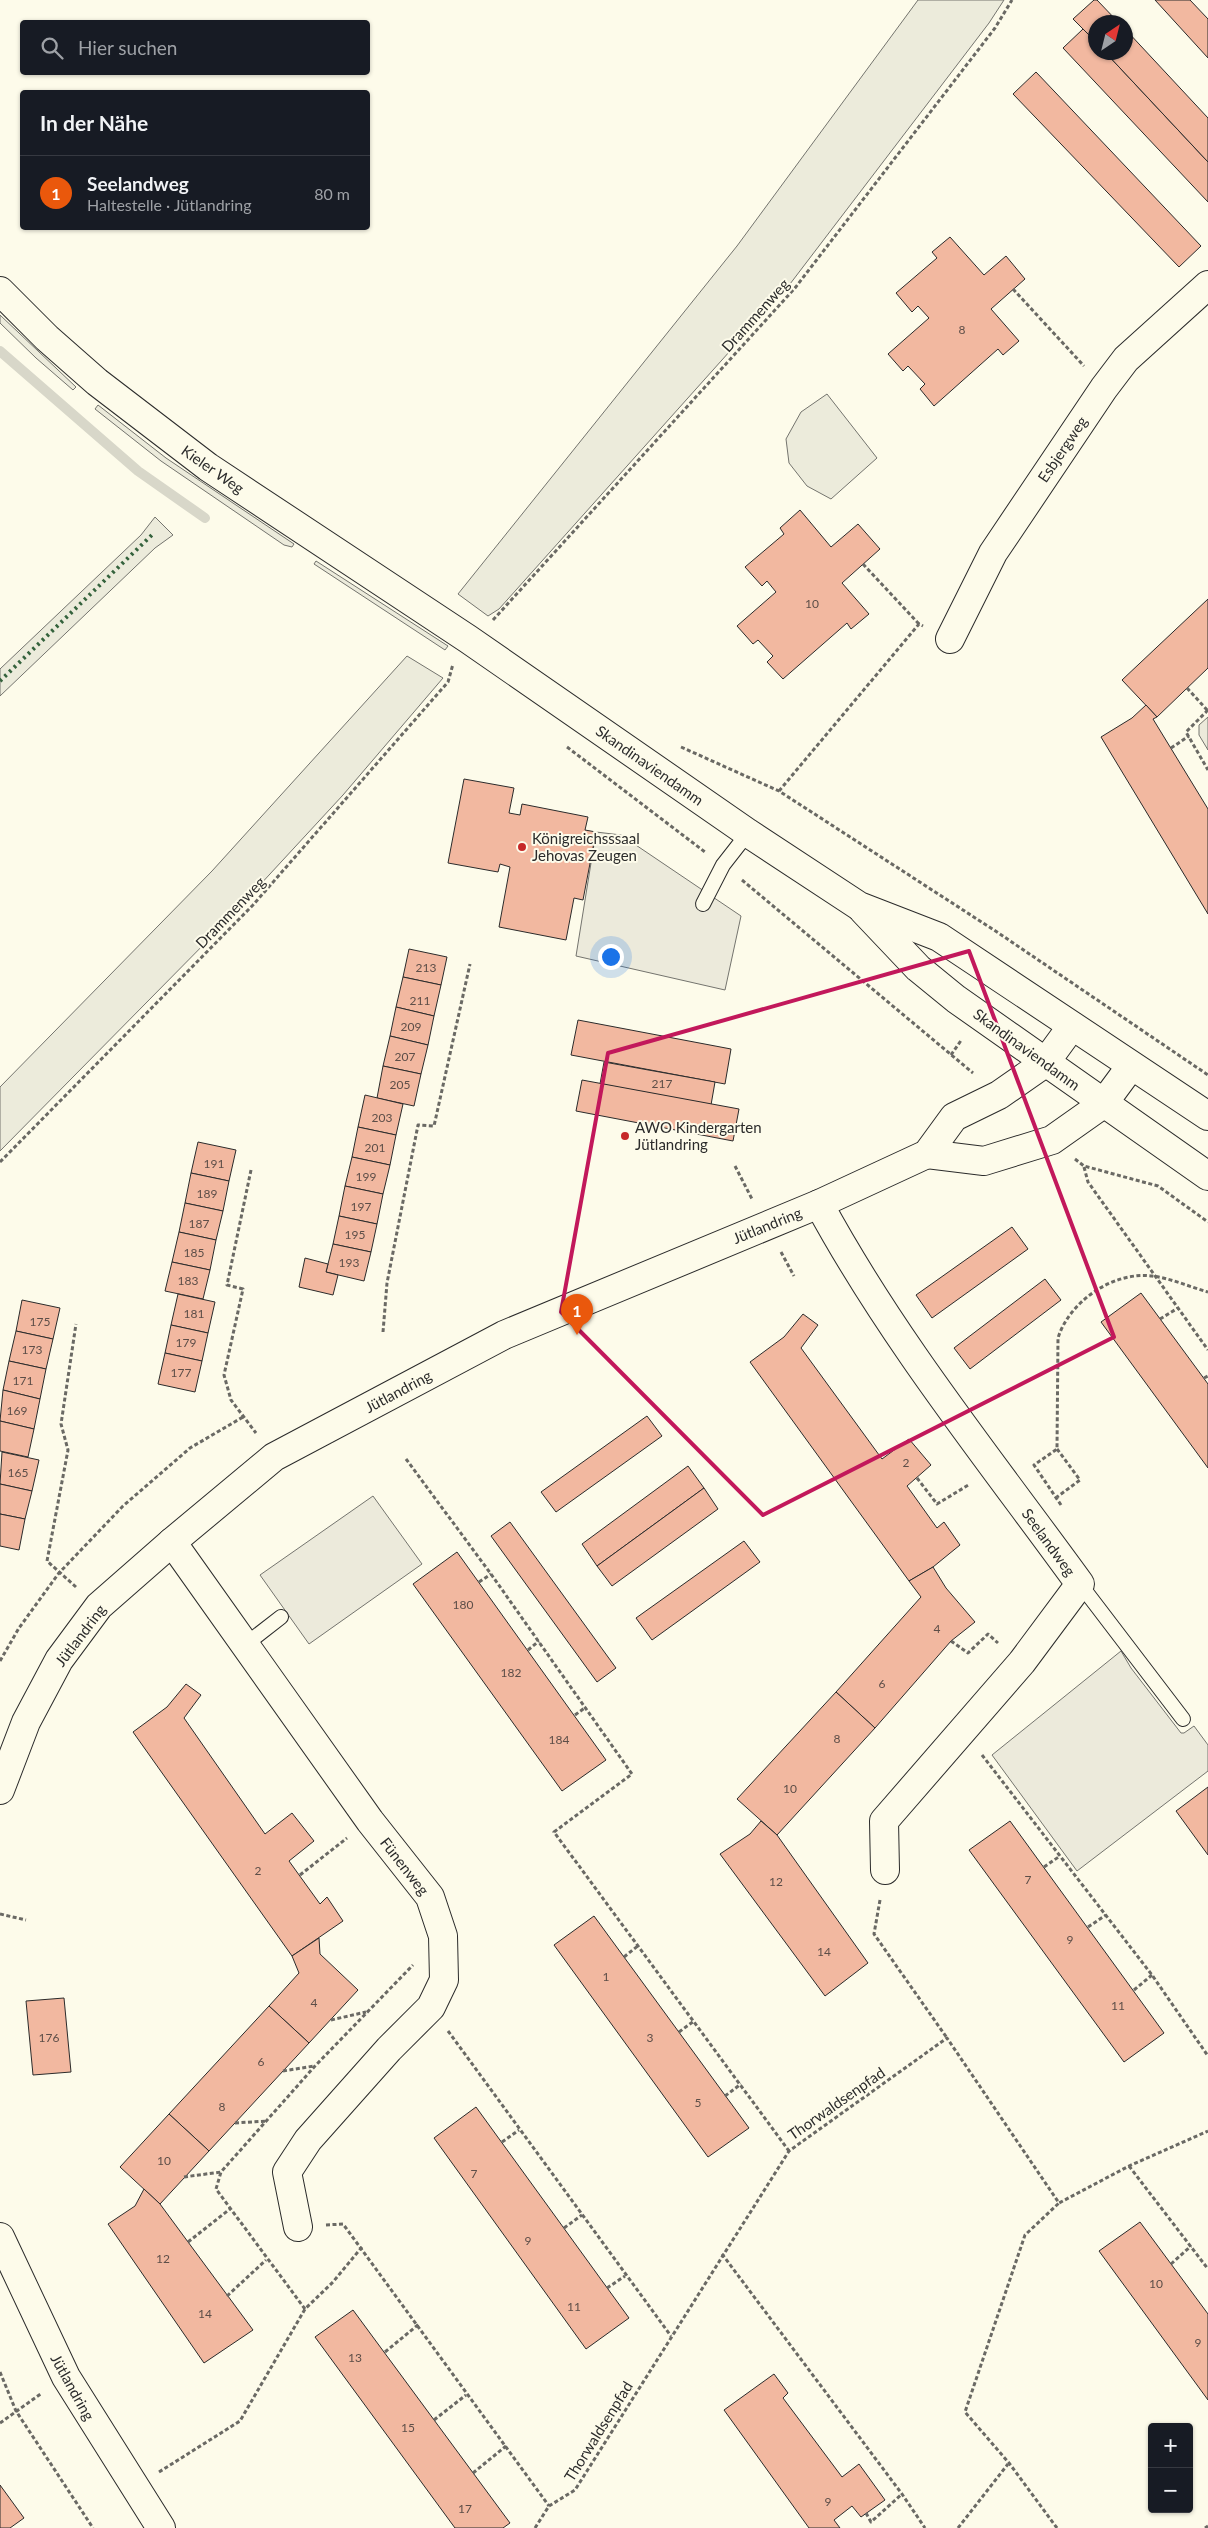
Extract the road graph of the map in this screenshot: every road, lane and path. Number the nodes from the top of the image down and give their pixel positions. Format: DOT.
graph roads {
  1 [pos="1012,0"];
  2 [pos="1208,285"];
  3 [pos="1014,289"];
  4 [pos="0,292"];
  5 [pos="1104,388"];
  6 [pos="863,564"];
  7 [pos="444,623"];
  8 [pos="489,623"];
  9 [pos="919,624"];
  10 [pos="950,639"];
  11 [pos="453,661"];
  12 [pos="1186,688"];
  13 [pos="1208,711"];
  14 [pos="1189,736"];
  15 [pos="678,746"];
  16 [pos="1171,748"];
  17 [pos="1208,770"];
  18 [pos="779,791"];
  19 [pos="748,833"];
  20 [pos="703,904"];
  21 [pos="859,906"];
  22 [pos="470,964"];
  23 [pos="1072,1026"];
  24 [pos="1045,1063"];
  25 [pos="1131,1066"];
  26 [pos="1208,1075"];
  27 [pos="1103,1104"];
  28 [pos="1208,1116"];
  29 [pos="927,1154"];
  30 [pos="0,1162"];
  31 [pos="251,1170"];
  32 [pos="1208,1176"];
  33 [pos="819,1204"];
  34 [pos="1208,1222"];
  35 [pos="1153,1276"];
  36 [pos="1208,1292"];
  37 [pos="1178,1308"];
  38 [pos="1160,1319"];
  39 [pos="76,1324"];
  40 [pos="383,1332"];
  41 [pos="1208,1350"];
  42 [pos="1208,1376"];
  43 [pos="1204,1378"];
  44 [pos="243,1417"];
  45 [pos="1057,1449"];
  46 [pos="274,1457"];
  47 [pos="406,1458"];
  48 [pos="996,1468"];
  49 [pos="917,1478"];
  50 [pos="1057,1497"];
  51 [pos="1037,1524"];
  52 [pos="172,1542"];
  53 [pos="59,1573"];
  54 [pos="491,1574"];
  55 [pos="479,1582"];
  56 [pos="1080,1584"];
  57 [pos="100,1606"];
  58 [pos="281,1617"];
  59 [pos="539,1641"];
  60 [pos="951,1641"];
  61 [pos="245,1645"];
  62 [pos="528,1650"];
  63 [pos="0,1662"];
  64 [pos="1022,1662"];
  65 [pos="586,1707"];
  66 [pos="574,1715"];
  67 [pos="1183,1718"];
  68 [pos="958,1733"];
  69 [pos="0,1790"];
  70 [pos="370,1821"];
  71 [pos="1060,1856"];
  72 [pos="1044,1867"];
  73 [pos="885,1870"];
  74 [pos="300,1875"];
  75 [pos="0,1914"];
  76 [pos="1106,1915"];
  77 [pos="26,1920"];
  78 [pos="1088,1927"];
  79 [pos="639,1945"];
  80 [pos="624,1957"];
  81 [pos="1152,1975"];
  82 [pos="1134,1990"];
  83 [pos="431,2007"];
  84 [pos="367,2012"];
  85 [pos="331,2020"];
  86 [pos="694,2021"];
  87 [pos="679,2032"];
  88 [pos="947,2038"];
  89 [pos="1208,2056"];
  90 [pos="315,2066"];
  91 [pos="283,2071"];
  92 [pos="742,2084"];
  93 [pos="726,2096"];
  94 [pos="267,2121"];
  95 [pos="235,2123"];
  96 [pos="519,2130"];
  97 [pos="1208,2131"];
  98 [pos="502,2142"];
  99 [pos="789,2150"];
  100 [pos="1129,2166"];
  101 [pos="221,2172"];
  102 [pos="184,2177"];
  103 [pos="1059,2203"];
  104 [pos="230,2209"];
  105 [pos="582,2215"];
  106 [pos="298,2227"];
  107 [pos="564,2228"];
  108 [pos="0,2238"];
  109 [pos="188,2242"];
  110 [pos="1192,2246"];
  111 [pos="362,2247"];
  112 [pos="722,2254"];
  113 [pos="266,2260"];
  114 [pos="1171,2264"];
  115 [pos="1208,2269"];
  116 [pos="625,2276"];
  117 [pos="607,2288"];
  118 [pos="228,2296"];
  119 [pos="418,2324"];
  120 [pos="671,2336"];
  121 [pos="384,2352"];
  122 [pos="0,2372"];
  123 [pos="66,2377"];
  124 [pos="466,2395"];
  125 [pos="16,2411"];
  126 [pos="434,2420"];
  127 [pos="0,2423"];
  128 [pos="506,2446"];
  129 [pos="1008,2463"];
  130 [pos="474,2473"];
  131 [pos="134,2488"];
  132 [pos="902,2494"];
  133 [pos="549,2506"];
  134 [pos="866,2513"];
  135 [pos="93,2528"];
  136 [pos="161,2528"];
  137 [pos="535,2528"];
  138 [pos="925,2528"];
  139 [pos="958,2528"];
  140 [pos="1057,2528"];
  1 -- 8 [label="path, Drammenweg"];
  2 -- 5 [label="street, Esbjergweg"];
  3 -- 5 [label="path"];
  4 -- 7 [label="street, Kieler Weg"];
  5 -- 10 [label="street, Esbjergweg"];
  6 -- 9 [label="path"];
  7 -- 19 [label="street, Skandinaviendamm"];
  9 -- 10 [label="path"];
  9 -- 18 [label="path"];
  11 -- 30 [label="path, Drammenweg"];
  12 -- 13 [label="path"];
  13 -- 14 [label="path"];
  14 -- 16 [label="path"];
  14 -- 17 [label="path"];
  15 -- 18 [label="path"];
  18 -- 26 [label="path"];
  19 -- 20 [label="lane"];
  19 -- 21 [label="street, Skandinaviendamm"];
  21 -- 23 [label="street, Skandinaviendamm"];
  21 -- 24 [label="street, Skandinaviendamm"];
  22 -- 40 [label="path"];
  23 -- 24 [label="street, Jütlandring"];
  23 -- 25 [label="street, Skandinaviendamm"];
  24 -- 27 [label="street, Skandinaviendamm"];
  24 -- 29 [label="street, Jütlandring"];
  25 -- 27 [label="street"];
  25 -- 28 [label="street, Skandinaviendamm"];
  27 -- 29 [label="street"];
  27 -- 32 [label="street, Skandinaviendamm"];
  29 -- 33 [label="street, Jütlandring"];
  31 -- 44 [label="path"];
  33 -- 46 [label="street, Jütlandring"];
  33 -- 48 [label="street, Seelandweg"];
  34 -- 35 [label="path"];
  35 -- 36 [label="path"];
  35 -- 37 [label="path"];
  35 -- 45 [label="path"];
  37 -- 38 [label="path"];
  37 -- 41 [label="path"];
  39 -- 53 [label="path"];
  42 -- 43 [label="path"];
  44 -- 46 [label="path"];
  44 -- 53 [label="path"];
  45 -- 50 [label="path"];
  45 -- 50 [label="path"];
  46 -- 52 [label="street, Jütlandring"];
  47 -- 54 [label="path"];
  48 -- 49 [label="path"];
  48 -- 51 [label="street, Seelandweg"];
  50 -- 51 [label="path"];
  51 -- 56 [label="street, Seelandweg"];
  52 -- 57 [label="street, Jütlandring"];
  52 -- 61 [label="street, Fünenweg"];
  53 -- 57 [label="path"];
  53 -- 63 [label="path"];
  54 -- 55 [label="path"];
  54 -- 59 [label="path"];
  56 -- 64 [label="street, Seelandweg"];
  56 -- 67 [label="lane"];
  57 -- 69 [label="street, Jütlandring"];
  58 -- 61 [label="lane"];
  59 -- 62 [label="path"];
  59 -- 65 [label="path"];
  60 -- 64 [label="path"];
  61 -- 70 [label="street, Fünenweg"];
  64 -- 68 [label="street, Seelandweg"];
  65 -- 66 [label="path"];
  65 -- 79 [label="path"];
  68 -- 71 [label="path"];
  68 -- 73 [label="street, Seelandweg"];
  70 -- 74 [label="path"];
  70 -- 83 [label="street, Fünenweg"];
  71 -- 72 [label="path"];
  71 -- 76 [label="path"];
  73 -- 88 [label="path"];
  75 -- 77 [label="path"];
  76 -- 78 [label="path"];
  76 -- 81 [label="path"];
  79 -- 80 [label="path"];
  79 -- 86 [label="path"];
  81 -- 82 [label="path"];
  81 -- 89 [label="path"];
  83 -- 96 [label="path"];
  83 -- 106 [label="street, Fünenweg"];
  84 -- 85 [label="path"];
  86 -- 87 [label="path"];
  86 -- 92 [label="path"];
  88 -- 99 [label="path, Thorwaldsenpfad"];
  88 -- 103 [label="path"];
  90 -- 91 [label="path"];
  92 -- 93 [label="path"];
  92 -- 99 [label="path"];
  94 -- 95 [label="path"];
  96 -- 98 [label="path"];
  96 -- 105 [label="path"];
  97 -- 100 [label="path"];
  99 -- 112 [label="path, Thorwaldsenpfad"];
  100 -- 103 [label="path"];
  100 -- 110 [label="path"];
  101 -- 102 [label="path"];
  103 -- 129 [label="path"];
  104 -- 109 [label="path"];
  105 -- 107 [label="path"];
  105 -- 116 [label="path"];
  106 -- 111 [label="path"];
  108 -- 123 [label="street, Jütlandring"];
  110 -- 114 [label="path"];
  110 -- 115 [label="path"];
  111 -- 119 [label="path"];
  111 -- 131 [label="path"];
  112 -- 120 [label="path, Thorwaldsenpfad"];
  112 -- 132 [label="path"];
  113 -- 118 [label="path"];
  116 -- 117 [label="path"];
  116 -- 120 [label="path"];
  119 -- 121 [label="path"];
  119 -- 124 [label="path"];
  120 -- 133 [label="path, Thorwaldsenpfad"];
  122 -- 125 [label="path"];
  123 -- 125 [label="path"];
  123 -- 131 [label="street, Jütlandring"];
  124 -- 126 [label="path"];
  124 -- 128 [label="path"];
  125 -- 127 [label="path"];
  125 -- 135 [label="path"];
  128 -- 130 [label="path"];
  128 -- 133 [label="path"];
  129 -- 139 [label="path"];
  129 -- 140 [label="path"];
  131 -- 136 [label="street, Jütlandring"];
  132 -- 134 [label="path"];
  132 -- 138 [label="path"];
  133 -- 137 [label="path, Thorwaldsenpfad"];
}
